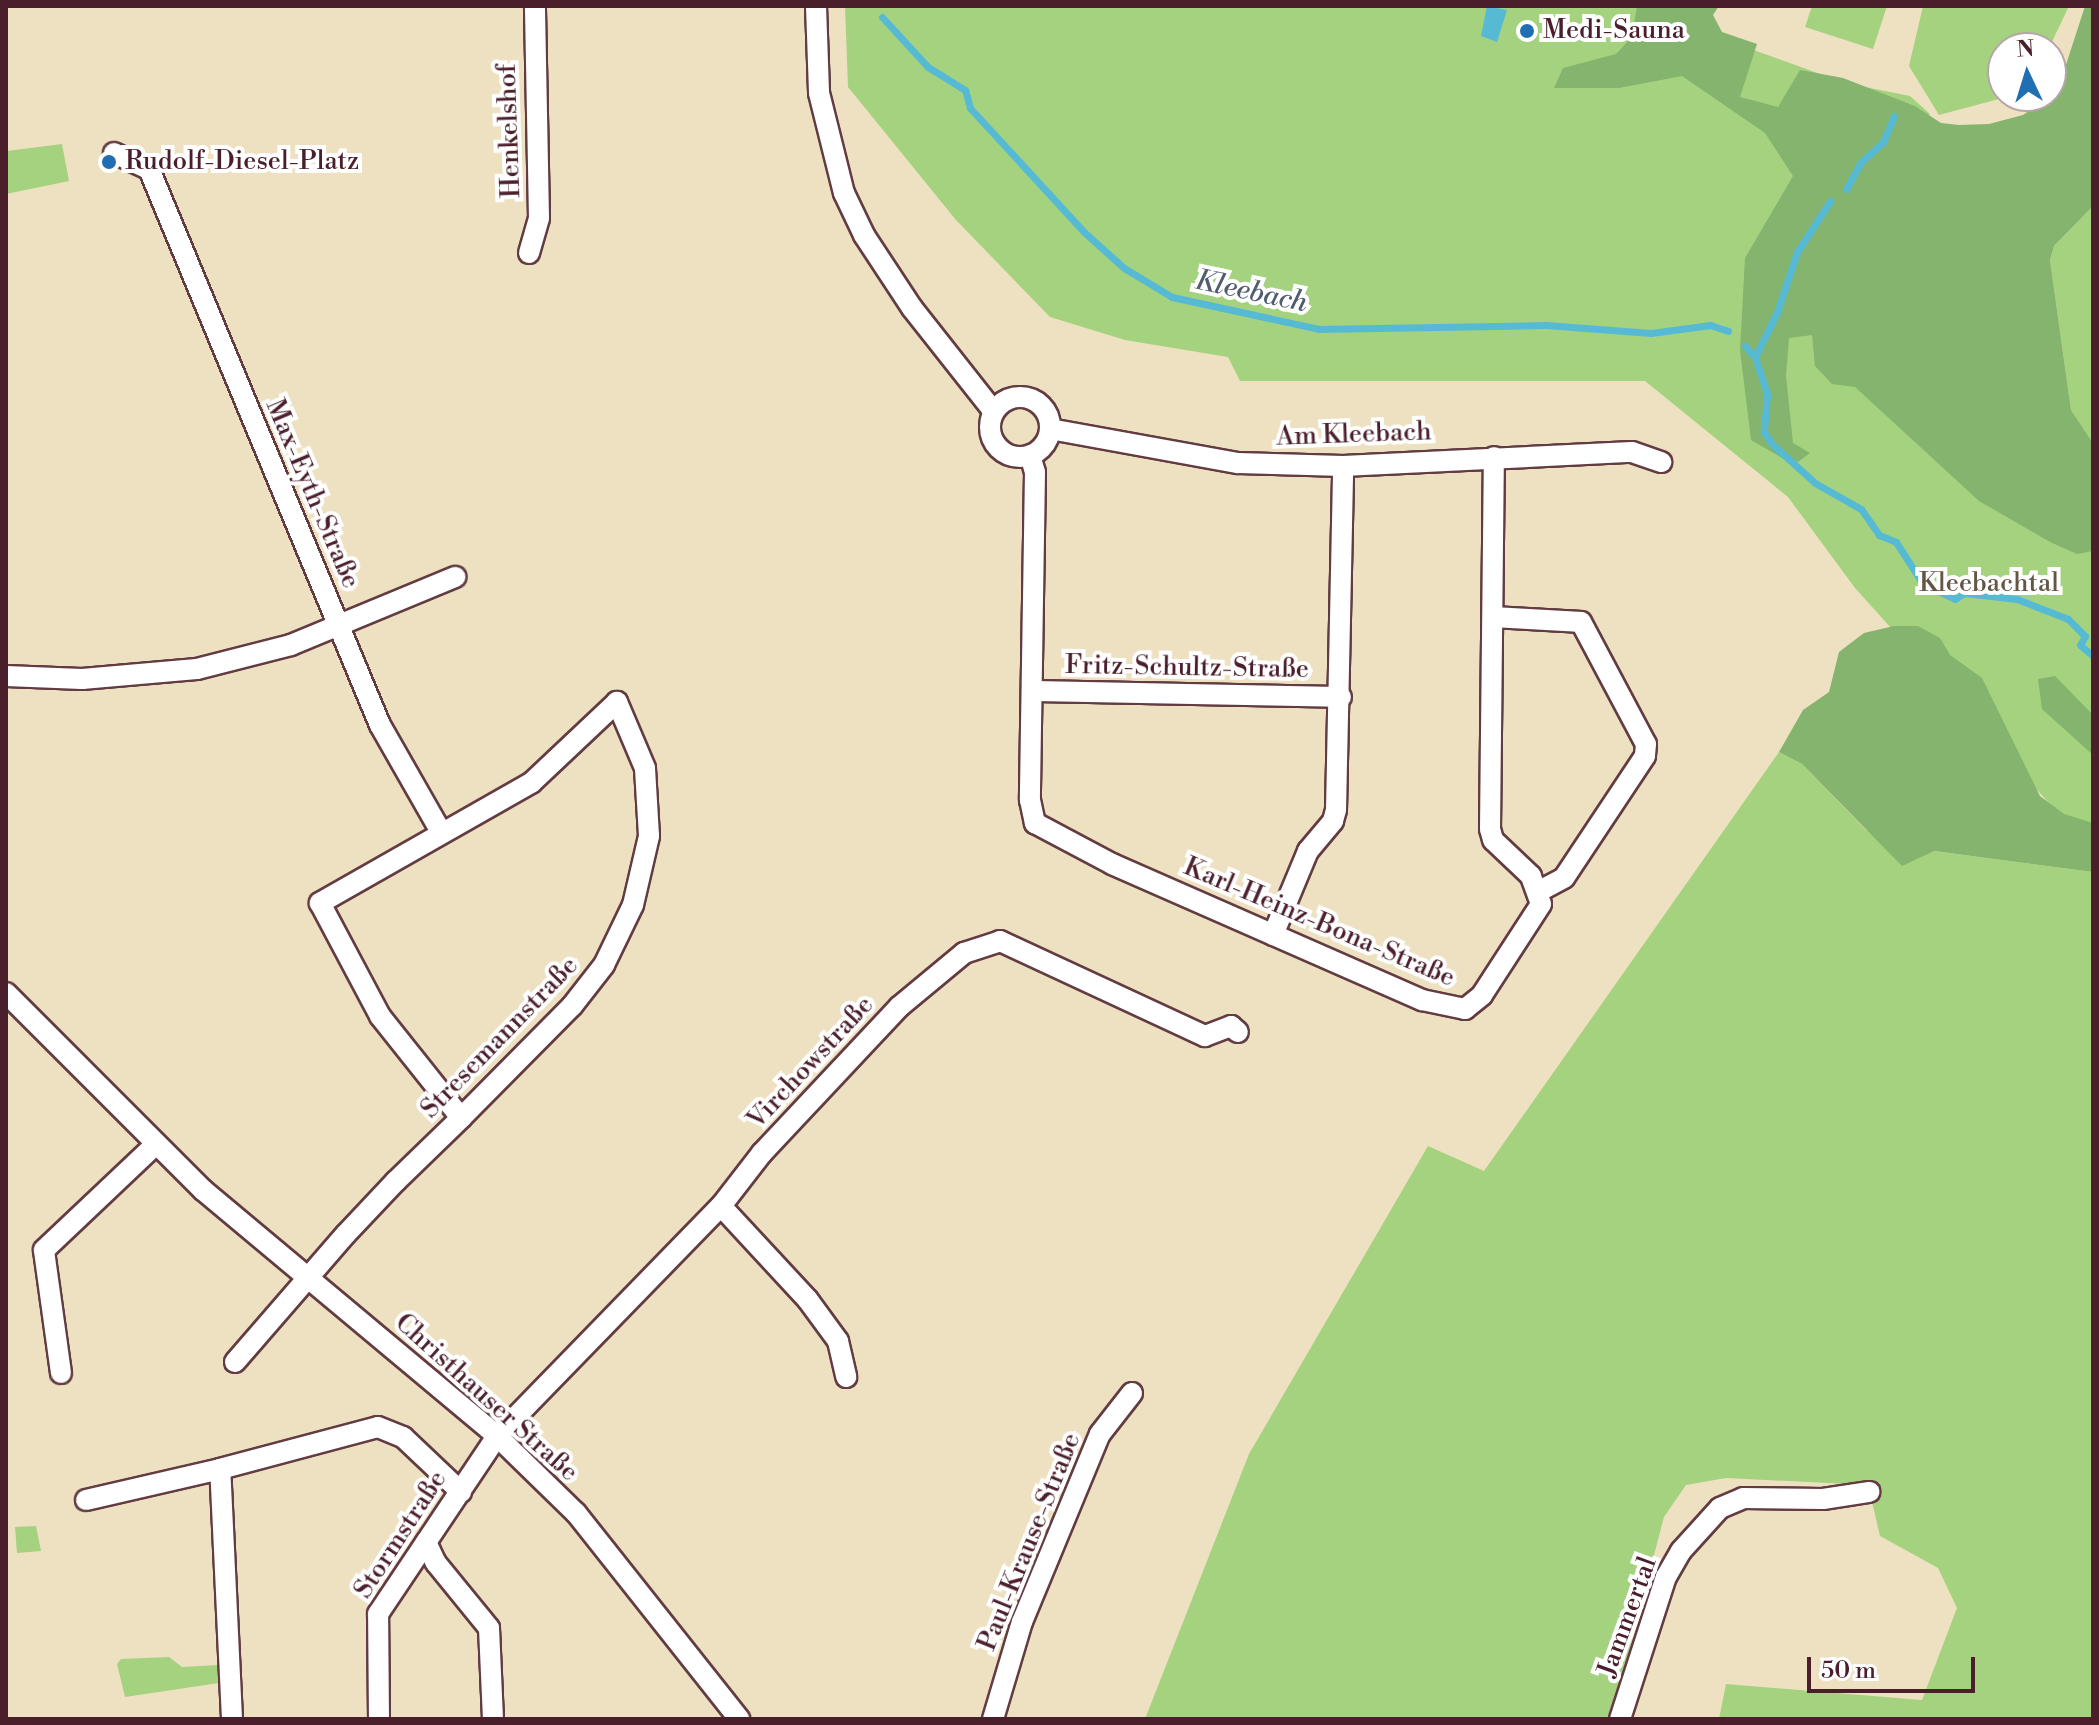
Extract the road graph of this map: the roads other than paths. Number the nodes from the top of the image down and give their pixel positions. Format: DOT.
graph roads {
  1 [pos="535,6"];
  2 [pos="816,6"];
  3 [pos="114,153"];
  4 [pos="529,253"];
  5 [pos="994,412"];
  6 [pos="1050,429"];
  7 [pos="1030,455"];
  8 [pos="1494,457"];
  9 [pos="1661,462"];
  10 [pos="1343,466"];
  11 [pos="455,577"];
  12 [pos="1494,617"];
  13 [pos="339,625"];
  14 [pos="6,676"];
  15 [pos="1032,691"];
  16 [pos="1341,697"];
  17 [pos="441,832"];
  18 [pos="1540,891"];
  19 [pos="1273,935"];
  20 [pos="6,994"];
  21 [pos="1238,1032"];
  22 [pos="461,1118"];
  23 [pos="156,1144"];
  24 [pos="721,1206"];
  25 [pos="306,1276"];
  26 [pos="235,1362"];
  27 [pos="61,1373"];
  28 [pos="846,1377"];
  29 [pos="1132,1393"];
  30 [pos="497,1436"];
  31 [pos="220,1469"];
  32 [pos="461,1492"];
  33 [pos="1869,1492"];
  34 [pos="86,1500"];
  35 [pos="426,1542"];
  36 [pos="232,1719"];
  37 [pos="379,1719"];
  38 [pos="493,1719"];
  39 [pos="739,1719"];
  40 [pos="993,1719"];
  41 [pos="1620,1719"];
  1 -- 4 [label="street, Henkelshof"];
  2 -- 5 [label="street"];
  3 -- 13 [label="street, Max-Eyth-Straße"];
  5 -- 6 [label="street"];
  5 -- 7 [label="street"];
  6 -- 7 [label="street"];
  6 -- 10 [label="street, Am Kleebach"];
  7 -- 15 [label="street, Karl-Heinz-Bona-Straße"];
  8 -- 9 [label="street, Am Kleebach"];
  8 -- 10 [label="street, Am Kleebach"];
  8 -- 12 [label="street"];
  10 -- 16 [label="street, Fritz-Schultz-Straße"];
  11 -- 13 [label="street"];
  12 -- 18 [label="street"];
  12 -- 18 [label="street"];
  13 -- 14 [label="street"];
  13 -- 17 [label="street, Max-Eyth-Straße"];
  15 -- 16 [label="street, Fritz-Schultz-Straße"];
  15 -- 19 [label="street, Karl-Heinz-Bona-Straße"];
  16 -- 19 [label="street, Fritz-Schultz-Straße"];
  17 -- 22 [label="street"];
  17 -- 22 [label="street, Stresemannstraße"];
  18 -- 19 [label="street, Karl-Heinz-Bona-Straße"];
  20 -- 23 [label="street, Christhauser Straße"];
  21 -- 24 [label="street, Virchowstraße"];
  22 -- 25 [label="street, Stresemannstraße"];
  23 -- 25 [label="street, Christhauser Straße"];
  23 -- 27 [label="street"];
  24 -- 28 [label="street"];
  24 -- 30 [label="street, Virchowstraße"];
  25 -- 26 [label="street"];
  25 -- 30 [label="street, Christhauser Straße"];
  29 -- 40 [label="street, Paul-Krause-Straße"];
  30 -- 32 [label="street, Stormstraße"];
  30 -- 39 [label="street, Christhauser Straße"];
  31 -- 32 [label="street"];
  31 -- 34 [label="street"];
  31 -- 36 [label="street"];
  32 -- 35 [label="street, Stormstraße"];
  33 -- 41 [label="street, Jammertal"];
  35 -- 37 [label="street, Stormstraße"];
  35 -- 38 [label="street"];
}
